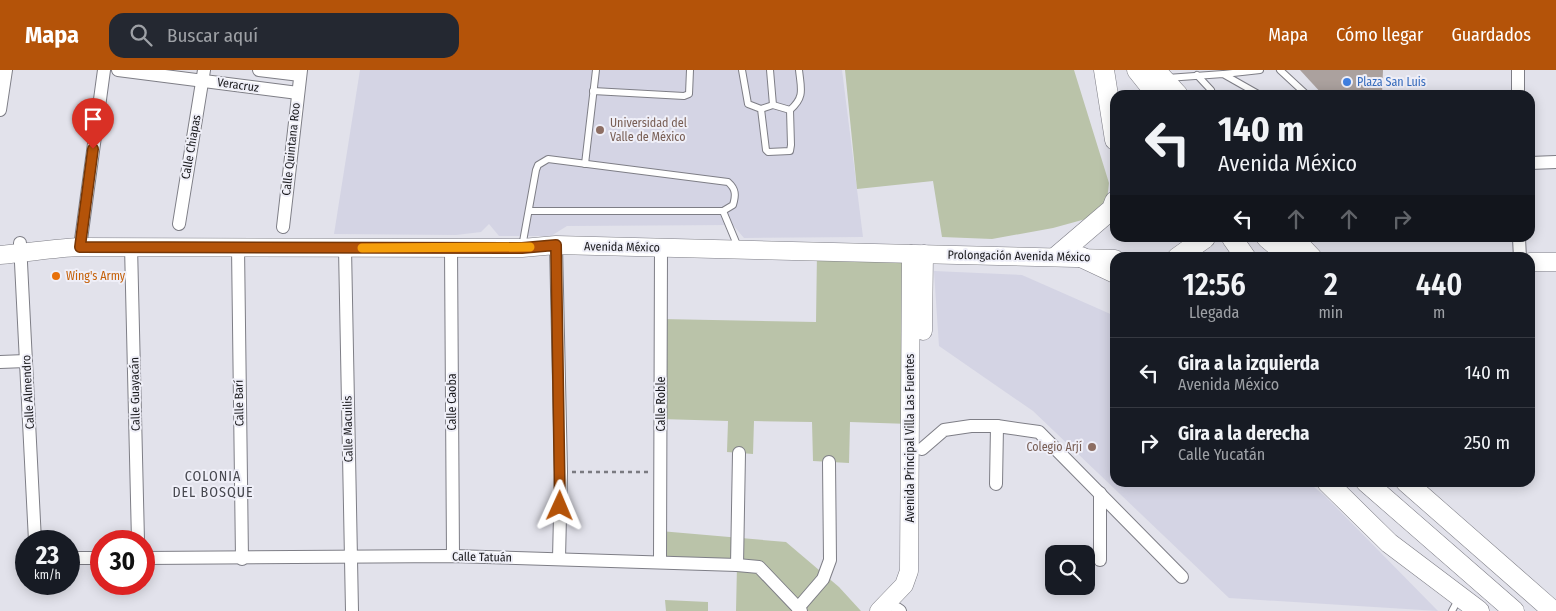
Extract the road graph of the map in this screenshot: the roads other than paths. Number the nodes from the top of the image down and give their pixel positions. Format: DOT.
graph roads {
  1 [pos="6,70"];
  2 [pos="104,70"];
  3 [pos="118,70"];
  4 [pos="259,70"];
  5 [pos="596,70"];
  6 [pos="690,70"];
  7 [pos="742,70"];
  8 [pos="770,70"];
  9 [pos="799,70"];
  10 [pos="1105,70"];
  11 [pos="1137,70"];
  12 [pos="1260,70"];
  13 [pos="1280,70"];
  14 [pos="1518,70"];
  15 [pos="300,73"];
  16 [pos="1223,74"];
  17 [pos="203,75"];
  18 [pos="1197,75"];
  19 [pos="1153,83"];
  20 [pos="1114,90"];
  21 [pos="1168,90"];
  22 [pos="1211,90"];
  23 [pos="1251,90"];
  24 [pos="1302,90"];
  25 [pos="1518,90"];
  26 [pos="594,91"];
  27 [pos="298,93"];
  28 [pos="773,105"];
  29 [pos="1110,105"];
  30 [pos="760,109"];
  31 [pos="0,110"];
  32 [pos="790,110"];
  33 [pos="1556,162"];
  34 [pos="1535,163"];
  35 [pos="585,164"];
  36 [pos="529,211"];
  37 [pos="724,211"];
  38 [pos="1110,211"];
  39 [pos="179,224"];
  40 [pos="283,227"];
  41 [pos="1272,242"];
  42 [pos="1296,242"];
  43 [pos="0,244"];
  44 [pos="556,245"];
  45 [pos="131,246"];
  46 [pos="80,247"];
  47 [pos="238,247"];
  48 [pos="20,248"];
  49 [pos="345,248"];
  50 [pos="451,248"];
  51 [pos="522,248"];
  52 [pos="661,248"];
  53 [pos="738,250"];
  54 [pos="1284,252"];
  55 [pos="1306,252"];
  56 [pos="917,254"];
  57 [pos="0,255"];
  58 [pos="1057,256"];
  59 [pos="1081,257"];
  60 [pos="1110,258"];
  61 [pos="1535,262"];
  62 [pos="1556,262"];
  63 [pos="1110,271"];
  64 [pos="26,361"];
  65 [pos="0,362"];
  66 [pos="997,426"];
  67 [pos="922,448"];
  68 [pos="739,453"];
  69 [pos="829,462"];
  70 [pos="996,484"];
  71 [pos="1334,487"];
  72 [pos="1338,487"];
  73 [pos="1372,487"];
  74 [pos="1411,487"];
  75 [pos="1100,493"];
  76 [pos="34,530"];
  77 [pos="138,530"];
  78 [pos="1423,532"];
  79 [pos="351,556"];
  80 [pos="452,556"];
  81 [pos="155,558"];
  82 [pos="242,559"];
  83 [pos="559,559"];
  84 [pos="1100,560"];
  85 [pos="660,561"];
  86 [pos="737,565"];
  87 [pos="1182,577"];
  88 [pos="1456,604"];
  89 [pos="799,609"];
  90 [pos="897,610"];
  91 [pos="352,611"];
  92 [pos="879,611"];
  93 [pos="1478,611"];
  94 [pos="1514,611"];
  95 [pos="1553,611"];
  1 -- 31 [label="street"];
  2 -- 46 [label="street"];
  3 -- 17 [label="street, Veracruz"];
  4 -- 15 [label="street, Veracruz"];
  5 -- 26 [label="lane"];
  6 -- 26 [label="lane"];
  7 -- 30 [label="lane"];
  8 -- 28 [label="lane"];
  9 -- 32 [label="lane"];
  10 -- 20 [label="main road"];
  10 -- 29 [label="main road"];
  11 -- 19 [label="main road"];
  12 -- 16 [label="lane"];
  13 -- 24 [label="lane"];
  14 -- 25 [label="street"];
  15 -- 27 [label="street, Calle Quintana Roo"];
  16 -- 18 [label="lane"];
  16 -- 23 [label="lane"];
  17 -- 27 [label="street, Veracruz"];
  17 -- 39 [label="street, Calle Chiapas"];
  18 -- 19 [label="lane"];
  18 -- 22 [label="lane"];
  19 -- 21 [label="main road"];
  26 -- 35 [label="lane"];
  27 -- 40 [label="street, Calle Quintana Roo"];
  28 -- 30 [label="lane"];
  28 -- 32 [label="lane"];
  30 -- 32 [label="lane"];
  33 -- 34 [label="street"];
  35 -- 36 [label="lane"];
  35 -- 37 [label="lane"];
  36 -- 37 [label="lane"];
  36 -- 51 [label="lane"];
  37 -- 53 [label="lane"];
  38 -- 58 [label="main road"];
  41 -- 54 [label="main road"];
  42 -- 55 [label="main road"];
  43 -- 48 [label="main road, Avenida México"];
  44 -- 51 [label="main road, Avenida México"];
  44 -- 52 [label="main road, Avenida México"];
  44 -- 83 [label="street"];
  45 -- 46 [label="main road, Avenida México"];
  45 -- 47 [label="main road, Avenida México"];
  45 -- 77 [label="street, Calle Guayacán"];
  46 -- 48 [label="main road, Avenida México"];
  47 -- 49 [label="main road, Avenida México"];
  47 -- 82 [label="street, Calle Barí"];
  48 -- 57 [label="main road, Avenida México"];
  48 -- 64 [label="street, Calle Almendro"];
  49 -- 50 [label="main road, Avenida México"];
  49 -- 79 [label="street, Calle Macuilis"];
  50 -- 51 [label="main road, Avenida México"];
  50 -- 80 [label="street, Calle Caoba"];
  52 -- 53 [label="main road, Avenida México"];
  52 -- 85 [label="street, Calle Roble"];
  53 -- 56 [label="main road, Avenida México"];
  56 -- 58 [label="main road, Prolongación Avenida México"];
  56 -- 67 [label="main road, Avenida Principal Villa Las Fuentes"];
  56 -- 92 [label="main road, Avenida Principal Villa Las Fuentes"];
  58 -- 59 [label="main road, Prolongación Avenida México"];
  59 -- 60 [label="main road, Prolongación Avenida México"];
  59 -- 63 [label="main road"];
  61 -- 62 [label="main road"];
  64 -- 65 [label="street"];
  64 -- 76 [label="street, Calle Almendro"];
  66 -- 67 [label="street"];
  66 -- 70 [label="street"];
  66 -- 75 [label="street"];
  67 -- 90 [label="main road, Avenida Principal Villa Las Fuentes"];
  68 -- 86 [label="street"];
  69 -- 89 [label="street"];
  71 -- 88 [label="main road"];
  72 -- 78 [label="main road"];
  73 -- 78 [label="main road"];
  74 -- 95 [label="main road"];
  75 -- 84 [label="street"];
  75 -- 87 [label="street"];
  78 -- 94 [label="main road"];
  79 -- 80 [label="street, Calle Tatuán"];
  79 -- 82 [label="street, Calle Tatuán"];
  79 -- 91 [label="street, Calle Macuilis"];
  80 -- 83 [label="street, Calle Tatuán"];
  81 -- 82 [label="street, Calle Tatuán"];
  83 -- 85 [label="street, Calle Tatuán"];
  85 -- 86 [label="street, Calle Tatuán"];
  86 -- 89 [label="street, Calle Tatuán"];
  88 -- 93 [label="main road"];
}
